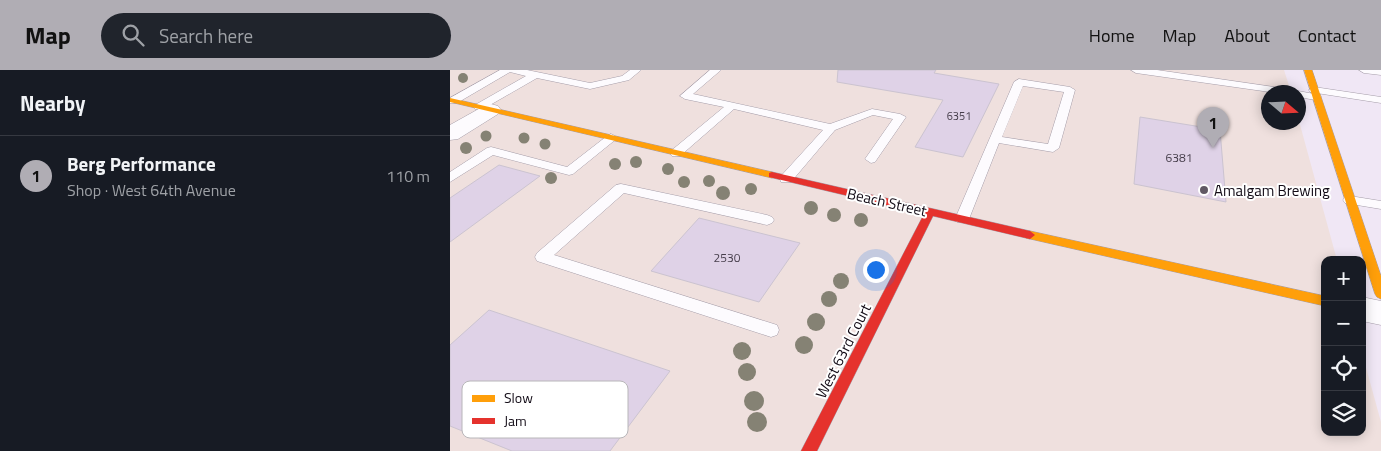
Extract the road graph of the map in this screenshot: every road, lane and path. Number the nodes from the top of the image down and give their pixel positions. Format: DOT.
graph roads {
  1 [pos="507,70"];
  2 [pos="512,70"];
  3 [pos="636,70"];
  4 [pos="716,70"];
  5 [pos="1136,70"];
  6 [pos="1308,70"];
  7 [pos="1364,70"];
  8 [pos="1381,72"];
  9 [pos="535,75"];
  10 [pos="1261,88"];
  11 [pos="1306,94"];
  12 [pos="1315,94"];
  13 [pos="452,100"];
  14 [pos="1381,100"];
  15 [pos="732,105"];
  16 [pos="485,108"];
  17 [pos="831,128"];
  18 [pos="450,134"];
  19 [pos="611,138"];
  20 [pos="995,139"];
  21 [pos="676,153"];
  22 [pos="871,159"];
  23 [pos="450,178"];
  24 [pos="786,179"];
  25 [pos="1350,200"];
  26 [pos="1381,206"];
  27 [pos="930,212"];
  28 [pos="962,219"];
  29 [pos="767,220"];
  30 [pos="1381,294"];
  31 [pos="1321,300"];
  32 [pos="1366,310"];
  33 [pos="1381,313"];
  34 [pos="771,330"];
  35 [pos="809,451"];
  1 -- 13 [label="lane"];
  2 -- 9 [label="lane"];
  3 -- 9 [label="lane"];
  4 -- 15 [label="lane"];
  5 -- 10 [label="lane"];
  6 -- 12 [label="street"];
  7 -- 8 [label="lane"];
  9 -- 16 [label="lane"];
  11 -- 12 [label="lane"];
  12 -- 14 [label="lane"];
  12 -- 25 [label="street"];
  13 -- 16 [label="street, Beach Street"];
  15 -- 17 [label="lane"];
  15 -- 21 [label="lane"];
  16 -- 18 [label="street"];
  16 -- 19 [label="street, Beach Street"];
  17 -- 22 [label="lane"];
  17 -- 24 [label="lane"];
  19 -- 21 [label="street, Beach Street"];
  19 -- 23 [label="lane"];
  20 -- 20 [label="lane"];
  20 -- 28 [label="lane"];
  21 -- 24 [label="street, Beach Street"];
  24 -- 27 [label="street, Beach Street"];
  25 -- 26 [label="lane"];
  25 -- 30 [label="street"];
  27 -- 28 [label="street, Beach Street"];
  27 -- 35 [label="street, West 63rd Court"];
  28 -- 31 [label="street, Beach Street"];
  29 -- 34 [label="lane"];
  32 -- 33 [label="street"];
}
